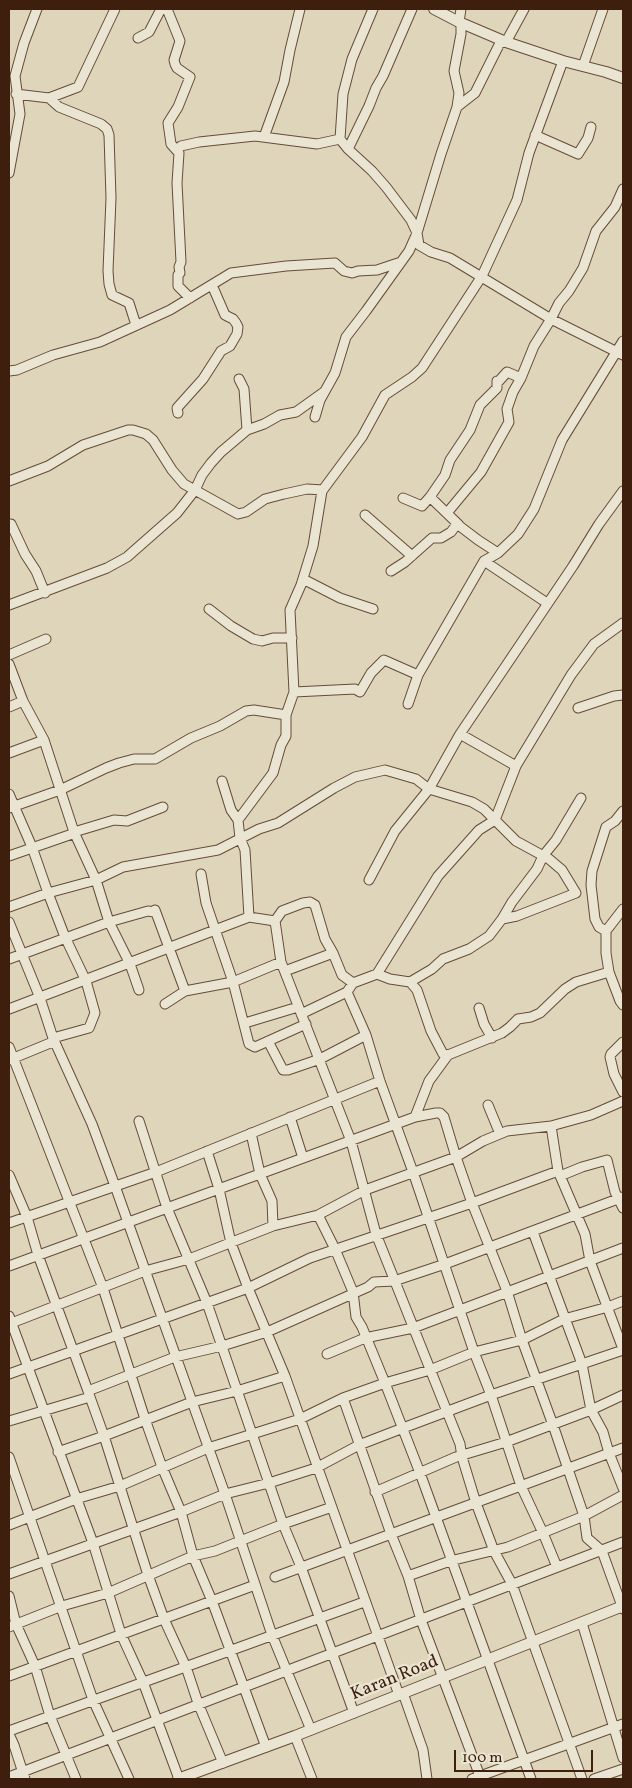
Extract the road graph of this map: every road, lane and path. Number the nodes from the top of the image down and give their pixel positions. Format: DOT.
graph roads {
  1 [pos="37,9"];
  2 [pos="115,9"];
  3 [pos="160,9"];
  4 [pos="166,9"];
  5 [pos="300,9"];
  6 [pos="373,9"];
  7 [pos="412,9"];
  8 [pos="434,9"];
  9 [pos="461,9"];
  10 [pos="524,9"];
  11 [pos="603,9"];
  12 [pos="459,22"];
  13 [pos="138,38"];
  14 [pos="506,42"];
  15 [pos="563,61"];
  16 [pos="583,66"];
  17 [pos="12,76"];
  18 [pos="623,78"];
  19 [pos="16,94"];
  20 [pos="49,98"];
  21 [pos="457,107"];
  22 [pos="591,127"];
  23 [pos="535,135"];
  24 [pos="264,137"];
  25 [pos="340,139"];
  26 [pos="176,149"];
  27 [pos="348,149"];
  28 [pos="9,173"];
  29 [pos="623,189"];
  30 [pos="417,233"];
  31 [pos="401,262"];
  32 [pos="482,276"];
  33 [pos="212,285"];
  34 [pos="190,298"];
  35 [pos="552,319"];
  36 [pos="136,325"];
  37 [pos="623,341"];
  38 [pos="620,354"];
  39 [pos="9,371"];
  40 [pos="521,378"];
  41 [pos="239,379"];
  42 [pos="326,391"];
  43 [pos="178,413"];
  44 [pos="315,417"];
  45 [pos="247,430"];
  46 [pos="9,481"];
  47 [pos="195,490"];
  48 [pos="324,490"];
  49 [pos="623,491"];
  50 [pos="430,497"];
  51 [pos="403,498"];
  52 [pos="447,513"];
  53 [pos="365,515"];
  54 [pos="9,524"];
  55 [pos="459,525"];
  56 [pos="498,553"];
  57 [pos="412,556"];
  58 [pos="484,561"];
  59 [pos="391,571"];
  60 [pos="303,579"];
  61 [pos="45,593"];
  62 [pos="547,603"];
  63 [pos="9,606"];
  64 [pos="209,609"];
  65 [pos="373,609"];
  66 [pos="623,623"];
  67 [pos="292,638"];
  68 [pos="46,639"];
  69 [pos="9,655"];
  70 [pos="9,664"];
  71 [pos="418,675"];
  72 [pos="294,692"];
  73 [pos="623,695"];
  74 [pos="23,702"];
  75 [pos="408,704"];
  76 [pos="9,707"];
  77 [pos="578,708"];
  78 [pos="286,715"];
  79 [pos="460,734"];
  80 [pos="44,740"];
  81 [pos="9,753"];
  82 [pos="516,766"];
  83 [pos="222,781"];
  84 [pos="429,789"];
  85 [pos="60,790"];
  86 [pos="9,794"];
  87 [pos="581,798"];
  88 [pos="12,807"];
  89 [pos="163,808"];
  90 [pos="623,811"];
  91 [pos="238,820"];
  92 [pos="495,820"];
  93 [pos="75,832"];
  94 [pos="240,838"];
  95 [pos="32,847"];
  96 [pos="9,856"];
  97 [pos="543,856"];
  98 [pos="201,874"];
  99 [pos="96,880"];
  100 [pos="369,880"];
  101 [pos="48,893"];
  102 [pos="9,907"];
  103 [pos="623,909"];
  104 [pos="249,917"];
  105 [pos="502,919"];
  106 [pos="275,921"];
  107 [pos="9,922"];
  108 [pos="109,922"];
  109 [pos="215,930"];
  110 [pos="606,931"];
  111 [pos="65,937"];
  112 [pos="170,949"];
  113 [pos="333,953"];
  114 [pos="21,954"];
  115 [pos="9,959"];
  116 [pos="281,962"];
  117 [pos="130,964"];
  118 [pos="285,971"];
  119 [pos="609,972"];
  120 [pos="377,974"];
  121 [pos="86,981"];
  122 [pos="234,982"];
  123 [pos="410,982"];
  124 [pos="353,983"];
  125 [pos="139,990"];
  126 [pos="185,991"];
  127 [pos="347,992"];
  128 [pos="40,998"];
  129 [pos="165,1004"];
  130 [pos="623,1005"];
  131 [pos="480,1008"];
  132 [pos="9,1009"];
  133 [pos="300,1011"];
  134 [pos="245,1023"];
  135 [pos="306,1024"];
  136 [pos="366,1035"];
  137 [pos="492,1038"];
  138 [pos="54,1040"];
  139 [pos="268,1041"];
  140 [pos="623,1042"];
  141 [pos="9,1047"];
  142 [pos="448,1055"];
  143 [pos="11,1059"];
  144 [pos="320,1059"];
  145 [pos="380,1081"];
  146 [pos="623,1092"];
  147 [pos="334,1100"];
  148 [pos="623,1101"];
  149 [pos="488,1105"];
  150 [pos="290,1117"];
  151 [pos="415,1117"];
  152 [pos="139,1121"];
  153 [pos="396,1124"];
  154 [pos="551,1126"];
  155 [pos="251,1133"];
  156 [pos="500,1134"];
  157 [pos="351,1141"];
  158 [pos="207,1151"];
  159 [pos="456,1157"];
  160 [pos="303,1158"];
  161 [pos="156,1172"];
  162 [pos="413,1172"];
  163 [pos="260,1174"];
  164 [pos="559,1174"];
  165 [pos="9,1175"];
  166 [pos="115,1186"];
  167 [pos="219,1189"];
  168 [pos="365,1190"];
  169 [pos="621,1198"];
  170 [pos="69,1202"];
  171 [pos="472,1203"];
  172 [pos="167,1208"];
  173 [pos="623,1208"];
  174 [pos="318,1215"];
  175 [pos="577,1216"];
  176 [pos="26,1217"];
  177 [pos="428,1218"];
  178 [pos="128,1222"];
  179 [pos="9,1223"];
  180 [pos="274,1226"];
  181 [pos="533,1232"];
  182 [pos="376,1234"];
  183 [pos="84,1238"];
  184 [pos="231,1243"];
  185 [pos="490,1247"];
  186 [pos="623,1248"];
  187 [pos="335,1249"];
  188 [pos="38,1255"];
  189 [pos="189,1259"];
  190 [pos="590,1261"];
  191 [pos="445,1264"];
  192 [pos="9,1266"];
  193 [pos="145,1271"];
  194 [pos="548,1276"];
  195 [pos="394,1281"];
  196 [pos="102,1288"];
  197 [pos="248,1288"];
  198 [pos="507,1291"];
  199 [pos="352,1292"];
  200 [pos="623,1301"];
  201 [pos="207,1303"];
  202 [pos="57,1305"];
  203 [pos="608,1307"];
  204 [pos="460,1310"];
  205 [pos="162,1319"];
  206 [pos="564,1319"];
  207 [pos="10,1321"];
  208 [pos="413,1328"];
  209 [pos="267,1332"];
  210 [pos="117,1335"];
  211 [pos="365,1338"];
  212 [pos="522,1340"];
  213 [pos="222,1346"];
  214 [pos="623,1349"];
  215 [pos="75,1350"];
  216 [pos="474,1352"];
  217 [pos="326,1354"];
  218 [pos="175,1357"];
  219 [pos="582,1364"];
  220 [pos="28,1367"];
  221 [pos="430,1370"];
  222 [pos="9,1374"];
  223 [pos="132,1374"];
  224 [pos="285,1376"];
  225 [pos="536,1379"];
  226 [pos="385,1383"];
  227 [pos="237,1391"];
  228 [pos="89,1394"];
  229 [pos="491,1395"];
  230 [pos="623,1395"];
  231 [pos="343,1398"];
  232 [pos="192,1402"];
  233 [pos="591,1410"];
  234 [pos="44,1411"];
  235 [pos="447,1412"];
  236 [pos="145,1419"];
  237 [pos="300,1419"];
  238 [pos="9,1421"];
  239 [pos="553,1425"];
  240 [pos="402,1428"];
  241 [pos="252,1434"];
  242 [pos="104,1436"];
  243 [pos="506,1442"];
  244 [pos="359,1445"];
  245 [pos="208,1448"];
  246 [pos="623,1448"];
  247 [pos="58,1452"];
  248 [pos="609,1453"];
  249 [pos="462,1456"];
  250 [pos="9,1457"];
  251 [pos="162,1466"];
  252 [pos="316,1468"];
  253 [pos="567,1469"];
  254 [pos="420,1473"];
  255 [pos="269,1483"];
  256 [pos="120,1486"];
  257 [pos="521,1486"];
  258 [pos="623,1488"];
  259 [pos="375,1492"];
  260 [pos="225,1494"];
  261 [pos="623,1496"];
  262 [pos="76,1499"];
  263 [pos="476,1503"];
  264 [pos="332,1507"];
  265 [pos="182,1512"];
  266 [pos="584,1516"];
  267 [pos="436,1517"];
  268 [pos="30,1518"];
  269 [pos="283,1524"];
  270 [pos="9,1525"];
  271 [pos="134,1528"];
  272 [pos="543,1532"];
  273 [pos="391,1534"];
  274 [pos="240,1540"];
  275 [pos="623,1542"];
  276 [pos="93,1543"];
  277 [pos="347,1551"];
  278 [pos="494,1551"];
  279 [pos="602,1551"];
  280 [pos="193,1556"];
  281 [pos="45,1560"];
  282 [pos="450,1561"];
  283 [pos="557,1567"];
  284 [pos="301,1568"];
  285 [pos="9,1574"];
  286 [pos="148,1575"];
  287 [pos="408,1576"];
  288 [pos="275,1577"];
  289 [pos="512,1584"];
  290 [pos="255,1585"];
  291 [pos="108,1594"];
  292 [pos="9,1596"];
  293 [pos="212,1601"];
  294 [pos="364,1602"];
  295 [pos="466,1602"];
  296 [pos="62,1606"];
  297 [pos="623,1607"];
  298 [pos="164,1618"];
  299 [pos="319,1618"];
  300 [pos="421,1620"];
  301 [pos="582,1623"];
  302 [pos="12,1625"];
  303 [pos="121,1634"];
  304 [pos="272,1636"];
  305 [pos="378,1636"];
  306 [pos="534,1642"];
  307 [pos="77,1650"];
  308 [pos="229,1651"];
  309 [pos="333,1653"];
  310 [pos="489,1660"];
  311 [pos="35,1666"];
  312 [pos="186,1667"];
  313 [pos="287,1671"];
  314 [pos="9,1676"];
  315 [pos="444,1678"];
  316 [pos="143,1682"];
  317 [pos="243,1686"];
  318 [pos="401,1694"];
  319 [pos="93,1700"];
  320 [pos="198,1703"];
  321 [pos="354,1713"];
  322 [pos="50,1716"];
  323 [pos="156,1720"];
  324 [pos="623,1724"];
  325 [pos="613,1728"];
  326 [pos="311,1730"];
  327 [pos="9,1732"];
  328 [pos="295,1736"];
  329 [pos="110,1739"];
  330 [pos="569,1744"];
  331 [pos="266,1748"];
  332 [pos="66,1756"];
  333 [pos="623,1758"];
  334 [pos="524,1760"];
  335 [pos="222,1763"];
  336 [pos="623,1769"];
  337 [pos="24,1776"];
  338 [pos="9,1777"];
  339 [pos="478,1778"];
  340 [pos="76,1779"];
  341 [pos="129,1779"];
  342 [pos="179,1779"];
  343 [pos="312,1779"];
  344 [pos="428,1779"];
  345 [pos="531,1779"];
  346 [pos="582,1779"];
  347 [pos="594,1779"];
  1 -- 17 [label="street"];
  2 -- 20 [label="street"];
  3 -- 13 [label="street"];
  4 -- 26 [label="street"];
  5 -- 24 [label="street"];
  6 -- 25 [label="street"];
  7 -- 27 [label="street"];
  8 -- 12 [label="street"];
  9 -- 12 [label="street"];
  10 -- 14 [label="street"];
  11 -- 16 [label="street"];
  12 -- 14 [label="street"];
  12 -- 21 [label="street"];
  14 -- 15 [label="street"];
  14 -- 21 [label="street"];
  15 -- 16 [label="street"];
  15 -- 23 [label="street"];
  16 -- 18 [label="street"];
  17 -- 19 [label="street"];
  19 -- 20 [label="street"];
  19 -- 28 [label="street"];
  20 -- 36 [label="street"];
  21 -- 30 [label="street"];
  22 -- 23 [label="street"];
  23 -- 32 [label="street"];
  24 -- 25 [label="street"];
  24 -- 26 [label="street"];
  25 -- 27 [label="street"];
  26 -- 34 [label="street"];
  27 -- 30 [label="street"];
  29 -- 35 [label="street"];
  30 -- 31 [label="street"];
  30 -- 32 [label="street"];
  31 -- 33 [label="street"];
  31 -- 42 [label="street"];
  32 -- 35 [label="street"];
  32 -- 48 [label="street"];
  33 -- 34 [label="street"];
  33 -- 43 [label="street"];
  34 -- 36 [label="street"];
  35 -- 38 [label="street"];
  35 -- 40 [label="street"];
  36 -- 39 [label="street"];
  37 -- 38 [label="street"];
  38 -- 56 [label="street"];
  40 -- 50 [label="street"];
  40 -- 52 [label="street"];
  41 -- 45 [label="street"];
  42 -- 44 [label="street"];
  42 -- 45 [label="street"];
  45 -- 47 [label="street"];
  46 -- 47 [label="street"];
  47 -- 48 [label="street"];
  47 -- 61 [label="street"];
  48 -- 60 [label="street"];
  49 -- 62 [label="street"];
  50 -- 51 [label="street"];
  50 -- 52 [label="street"];
  52 -- 55 [label="street"];
  53 -- 57 [label="street"];
  54 -- 61 [label="street"];
  55 -- 56 [label="street"];
  55 -- 57 [label="street"];
  56 -- 58 [label="street"];
  57 -- 59 [label="street"];
  58 -- 62 [label="street"];
  58 -- 71 [label="street"];
  60 -- 65 [label="street"];
  60 -- 67 [label="street"];
  61 -- 63 [label="street"];
  62 -- 79 [label="street"];
  64 -- 67 [label="street"];
  66 -- 82 [label="street"];
  67 -- 72 [label="street"];
  68 -- 69 [label="street"];
  70 -- 74 [label="street"];
  71 -- 72 [label="street"];
  71 -- 75 [label="street"];
  72 -- 78 [label="street"];
  73 -- 77 [label="street"];
  74 -- 76 [label="street"];
  74 -- 80 [label="street"];
  78 -- 85 [label="street"];
  78 -- 91 [label="street"];
  79 -- 82 [label="street"];
  79 -- 84 [label="street"];
  80 -- 81 [label="street"];
  80 -- 85 [label="street"];
  82 -- 92 [label="street"];
  83 -- 91 [label="street"];
  84 -- 92 [label="street"];
  84 -- 94 [label="street"];
  84 -- 100 [label="street"];
  85 -- 88 [label="street"];
  85 -- 93 [label="street"];
  86 -- 88 [label="street"];
  87 -- 97 [label="street"];
  88 -- 95 [label="street"];
  89 -- 93 [label="street"];
  90 -- 110 [label="street"];
  91 -- 94 [label="street"];
  92 -- 97 [label="street"];
  92 -- 120 [label="street"];
  93 -- 95 [label="street"];
  93 -- 99 [label="street"];
  94 -- 99 [label="street"];
  94 -- 104 [label="street"];
  95 -- 96 [label="street"];
  95 -- 101 [label="street"];
  97 -- 105 [label="street"];
  97 -- 105 [label="street"];
  98 -- 109 [label="street"];
  99 -- 101 [label="street"];
  99 -- 108 [label="street"];
  101 -- 102 [label="street"];
  101 -- 111 [label="street"];
  103 -- 110 [label="street"];
  104 -- 106 [label="street"];
  104 -- 109 [label="street"];
  105 -- 123 [label="street"];
  106 -- 113 [label="street"];
  106 -- 116 [label="street"];
  107 -- 114 [label="street"];
  108 -- 111 [label="street"];
  108 -- 112 [label="street"];
  108 -- 117 [label="street"];
  109 -- 112 [label="street"];
  109 -- 122 [label="street"];
  110 -- 119 [label="street"];
  111 -- 114 [label="street"];
  111 -- 121 [label="street"];
  112 -- 117 [label="street"];
  112 -- 126 [label="street"];
  113 -- 118 [label="street"];
  113 -- 124 [label="street"];
  114 -- 115 [label="street"];
  114 -- 128 [label="street"];
  116 -- 118 [label="street"];
  116 -- 122 [label="street"];
  117 -- 121 [label="street"];
  117 -- 125 [label="street"];
  118 -- 133 [label="street"];
  119 -- 130 [label="street"];
  119 -- 137 [label="street"];
  120 -- 123 [label="street"];
  120 -- 124 [label="street"];
  121 -- 128 [label="street"];
  121 -- 138 [label="street"];
  122 -- 126 [label="street"];
  122 -- 134 [label="street"];
  123 -- 142 [label="street"];
  124 -- 127 [label="street"];
  126 -- 129 [label="street"];
  127 -- 133 [label="street"];
  127 -- 136 [label="street"];
  128 -- 132 [label="street"];
  128 -- 138 [label="street"];
  131 -- 137 [label="street"];
  133 -- 134 [label="street"];
  133 -- 135 [label="street"];
  134 -- 139 [label="street"];
  135 -- 139 [label="street"];
  135 -- 144 [label="street"];
  136 -- 144 [label="street"];
  136 -- 145 [label="street"];
  137 -- 142 [label="street"];
  138 -- 143 [label="street"];
  138 -- 166 [label="street"];
  139 -- 144 [label="street"];
  140 -- 146 [label="street"];
  141 -- 143 [label="street"];
  142 -- 151 [label="street"];
  143 -- 170 [label="street"];
  144 -- 147 [label="street"];
  145 -- 147 [label="street"];
  145 -- 153 [label="street"];
  147 -- 150 [label="street"];
  147 -- 157 [label="street"];
  148 -- 154 [label="street"];
  149 -- 156 [label="street"];
  150 -- 155 [label="street"];
  150 -- 160 [label="street"];
  151 -- 153 [label="street"];
  151 -- 159 [label="street"];
  152 -- 161 [label="street"];
  153 -- 157 [label="street"];
  153 -- 162 [label="street"];
  154 -- 156 [label="street"];
  154 -- 164 [label="street"];
  155 -- 158 [label="street"];
  155 -- 163 [label="street"];
  156 -- 159 [label="street"];
  157 -- 160 [label="street"];
  157 -- 168 [label="street"];
  158 -- 161 [label="street"];
  158 -- 167 [label="street"];
  159 -- 162 [label="street"];
  159 -- 171 [label="street"];
  160 -- 163 [label="street"];
  161 -- 166 [label="street"];
  161 -- 172 [label="street"];
  162 -- 168 [label="street"];
  162 -- 177 [label="street"];
  163 -- 167 [label="street"];
  163 -- 180 [label="street"];
  164 -- 169 [label="street"];
  164 -- 171 [label="street"];
  164 -- 175 [label="street"];
  165 -- 176 [label="street"];
  166 -- 170 [label="street"];
  166 -- 178 [label="street"];
  167 -- 172 [label="street"];
  167 -- 184 [label="street"];
  168 -- 174 [label="street"];
  168 -- 182 [label="street"];
  169 -- 173 [label="street"];
  169 -- 175 [label="street"];
  170 -- 176 [label="street"];
  170 -- 183 [label="street"];
  171 -- 177 [label="street"];
  171 -- 185 [label="street"];
  172 -- 178 [label="street"];
  172 -- 189 [label="street"];
  174 -- 180 [label="street"];
  174 -- 187 [label="street"];
  175 -- 181 [label="street"];
  175 -- 190 [label="street"];
  176 -- 179 [label="street"];
  176 -- 188 [label="street"];
  177 -- 182 [label="street"];
  177 -- 191 [label="street"];
  178 -- 183 [label="street"];
  178 -- 193 [label="street"];
  180 -- 184 [label="street"];
  181 -- 185 [label="street"];
  181 -- 194 [label="street"];
  182 -- 187 [label="street"];
  182 -- 195 [label="street"];
  183 -- 188 [label="street"];
  183 -- 196 [label="street"];
  184 -- 189 [label="street"];
  184 -- 197 [label="street"];
  185 -- 191 [label="street"];
  185 -- 198 [label="street"];
  186 -- 190 [label="street"];
  187 -- 197 [label="street"];
  187 -- 199 [label="street"];
  188 -- 192 [label="street"];
  188 -- 202 [label="street"];
  189 -- 193 [label="street"];
  189 -- 201 [label="street"];
  190 -- 194 [label="street"];
  190 -- 203 [label="street"];
  191 -- 195 [label="street"];
  191 -- 204 [label="street"];
  193 -- 196 [label="street"];
  193 -- 205 [label="street"];
  194 -- 198 [label="street"];
  194 -- 206 [label="street"];
  195 -- 199 [label="street"];
  195 -- 208 [label="street"];
  196 -- 202 [label="street"];
  196 -- 210 [label="street"];
  197 -- 201 [label="street"];
  197 -- 209 [label="street"];
  198 -- 204 [label="street"];
  198 -- 212 [label="street"];
  199 -- 209 [label="street"];
  199 -- 211 [label="street"];
  200 -- 203 [label="street"];
  201 -- 205 [label="street"];
  201 -- 213 [label="street"];
  202 -- 207 [label="street"];
  202 -- 215 [label="street"];
  203 -- 206 [label="street"];
  203 -- 214 [label="street"];
  204 -- 208 [label="street"];
  204 -- 216 [label="street"];
  205 -- 210 [label="street"];
  205 -- 218 [label="street"];
  206 -- 212 [label="street"];
  206 -- 219 [label="street"];
  207 -- 220 [label="street"];
  208 -- 211 [label="street"];
  208 -- 221 [label="street"];
  209 -- 213 [label="street"];
  209 -- 224 [label="street"];
  210 -- 215 [label="street"];
  210 -- 223 [label="street"];
  211 -- 217 [label="street"];
  211 -- 226 [label="street"];
  212 -- 216 [label="street"];
  212 -- 225 [label="street"];
  213 -- 218 [label="street"];
  213 -- 227 [label="street"];
  214 -- 219 [label="street"];
  215 -- 220 [label="street"];
  215 -- 228 [label="street"];
  216 -- 221 [label="street"];
  216 -- 229 [label="street"];
  218 -- 223 [label="street"];
  218 -- 232 [label="street"];
  219 -- 225 [label="street"];
  219 -- 233 [label="street"];
  220 -- 222 [label="street"];
  220 -- 234 [label="street"];
  221 -- 226 [label="street"];
  221 -- 235 [label="street"];
  223 -- 228 [label="street"];
  223 -- 236 [label="street"];
  224 -- 227 [label="street"];
  224 -- 237 [label="street"];
  225 -- 229 [label="street"];
  225 -- 239 [label="street"];
  226 -- 231 [label="street"];
  226 -- 240 [label="street"];
  227 -- 232 [label="street"];
  227 -- 241 [label="street"];
  228 -- 234 [label="street"];
  228 -- 242 [label="street"];
  229 -- 235 [label="street"];
  229 -- 243 [label="street"];
  230 -- 233 [label="street"];
  231 -- 237 [label="street"];
  231 -- 244 [label="street"];
  232 -- 236 [label="street"];
  232 -- 245 [label="street"];
  233 -- 239 [label="street"];
  233 -- 248 [label="street"];
  234 -- 238 [label="street"];
  234 -- 247 [label="street"];
  235 -- 240 [label="street"];
  235 -- 249 [label="street"];
  236 -- 242 [label="street"];
  236 -- 251 [label="street"];
  237 -- 241 [label="street"];
  237 -- 252 [label="street"];
  239 -- 243 [label="street"];
  239 -- 253 [label="street"];
  240 -- 244 [label="street"];
  240 -- 254 [label="street"];
  241 -- 245 [label="street"];
  241 -- 255 [label="street"];
  242 -- 247 [label="street"];
  242 -- 256 [label="street"];
  243 -- 249 [label="street"];
  243 -- 257 [label="street"];
  244 -- 252 [label="street"];
  244 -- 259 [label="street"];
  245 -- 251 [label="street"];
  245 -- 260 [label="street"];
  246 -- 248 [label="street"];
  247 -- 262 [label="street"];
  248 -- 253 [label="street"];
  248 -- 258 [label="street"];
  249 -- 254 [label="street"];
  249 -- 263 [label="street"];
  250 -- 268 [label="street"];
  251 -- 256 [label="street"];
  251 -- 265 [label="street"];
  252 -- 255 [label="street"];
  252 -- 264 [label="street"];
  253 -- 257 [label="street"];
  253 -- 266 [label="street"];
  254 -- 259 [label="street"];
  254 -- 267 [label="street"];
  255 -- 260 [label="street"];
  255 -- 269 [label="street"];
  256 -- 262 [label="street"];
  256 -- 271 [label="street"];
  257 -- 263 [label="street"];
  257 -- 272 [label="street"];
  259 -- 273 [label="street"];
  260 -- 265 [label="street"];
  260 -- 274 [label="street"];
  261 -- 266 [label="street"];
  262 -- 268 [label="street"];
  262 -- 276 [label="street"];
  263 -- 267 [label="street"];
  263 -- 278 [label="street"];
  264 -- 269 [label="street"];
  264 -- 277 [label="street"];
  265 -- 271 [label="street"];
  265 -- 280 [label="street"];
  266 -- 272 [label="street"];
  266 -- 279 [label="street"];
  267 -- 273 [label="street"];
  267 -- 282 [label="street"];
  268 -- 270 [label="street"];
  268 -- 281 [label="street"];
  269 -- 274 [label="street"];
  269 -- 284 [label="street"];
  271 -- 276 [label="street"];
  271 -- 286 [label="street"];
  272 -- 278 [label="street"];
  272 -- 283 [label="street"];
  273 -- 277 [label="street"];
  273 -- 287 [label="street"];
  274 -- 280 [label="street"];
  274 -- 290 [label="street"];
  275 -- 279 [label="street"];
  276 -- 281 [label="street"];
  276 -- 291 [label="street"];
  277 -- 284 [label="street"];
  277 -- 294 [label="street"];
  278 -- 282 [label="street"];
  278 -- 289 [label="street"];
  279 -- 283 [label="street"];
  279 -- 297 [label="street"];
  280 -- 286 [label="street"];
  280 -- 293 [label="street"];
  281 -- 285 [label="street"];
  281 -- 296 [label="street"];
  282 -- 287 [label="street"];
  282 -- 295 [label="street"];
  283 -- 289 [label="street"];
  284 -- 288 [label="street"];
  284 -- 299 [label="street"];
  286 -- 291 [label="street"];
  286 -- 298 [label="street"];
  287 -- 300 [label="street"];
  289 -- 295 [label="street"];
  289 -- 306 [label="street"];
  290 -- 293 [label="street"];
  290 -- 304 [label="street"];
  291 -- 296 [label="street"];
  291 -- 303 [label="street"];
  292 -- 302 [label="street"];
  293 -- 298 [label="street"];
  293 -- 308 [label="street"];
  294 -- 299 [label="street"];
  294 -- 305 [label="street"];
  295 -- 300 [label="street"];
  295 -- 310 [label="street"];
  296 -- 302 [label="street"];
  296 -- 307 [label="street"];
  297 -- 301 [label="street, Karan Road"];
  298 -- 303 [label="street"];
  298 -- 312 [label="street"];
  299 -- 304 [label="street"];
  299 -- 309 [label="street"];
  300 -- 305 [label="street"];
  300 -- 315 [label="street"];
  301 -- 306 [label="street, Karan Road"];
  301 -- 325 [label="street"];
  302 -- 311 [label="street"];
  303 -- 307 [label="street"];
  303 -- 316 [label="street"];
  304 -- 308 [label="street"];
  304 -- 313 [label="street"];
  305 -- 309 [label="street"];
  305 -- 318 [label="street"];
  306 -- 310 [label="street, Karan Road"];
  306 -- 330 [label="street"];
  307 -- 311 [label="street"];
  307 -- 319 [label="street"];
  308 -- 312 [label="street"];
  308 -- 317 [label="street"];
  309 -- 313 [label="street"];
  309 -- 321 [label="street"];
  310 -- 315 [label="street, Karan Road"];
  310 -- 334 [label="street"];
  311 -- 314 [label="street"];
  311 -- 322 [label="street"];
  312 -- 316 [label="street"];
  312 -- 320 [label="street"];
  313 -- 317 [label="street"];
  313 -- 326 [label="street"];
  315 -- 318 [label="street, Karan Road"];
  315 -- 339 [label="street"];
  316 -- 319 [label="street"];
  316 -- 323 [label="street"];
  317 -- 320 [label="street"];
  317 -- 331 [label="street"];
  318 -- 321 [label="street, Karan Road"];
  318 -- 344 [label="street"];
  319 -- 322 [label="street"];
  319 -- 329 [label="street"];
  320 -- 323 [label="street"];
  320 -- 335 [label="street"];
  321 -- 326 [label="street, Karan Road"];
  322 -- 327 [label="street"];
  322 -- 332 [label="street"];
  323 -- 329 [label="street"];
  323 -- 342 [label="street"];
  324 -- 325 [label="street"];
  325 -- 330 [label="street"];
  325 -- 333 [label="street"];
  326 -- 328 [label="street, Karan Road"];
  327 -- 337 [label="street"];
  328 -- 331 [label="street, Karan Road"];
  328 -- 343 [label="street"];
  329 -- 332 [label="street"];
  329 -- 341 [label="street"];
  330 -- 334 [label="street"];
  330 -- 346 [label="street"];
  331 -- 335 [label="street, Karan Road"];
  332 -- 337 [label="street"];
  332 -- 340 [label="street"];
  334 -- 339 [label="street"];
  334 -- 345 [label="street"];
  335 -- 342 [label="street, Karan Road"];
  336 -- 347 [label="street"];
  337 -- 338 [label="street"];
}
